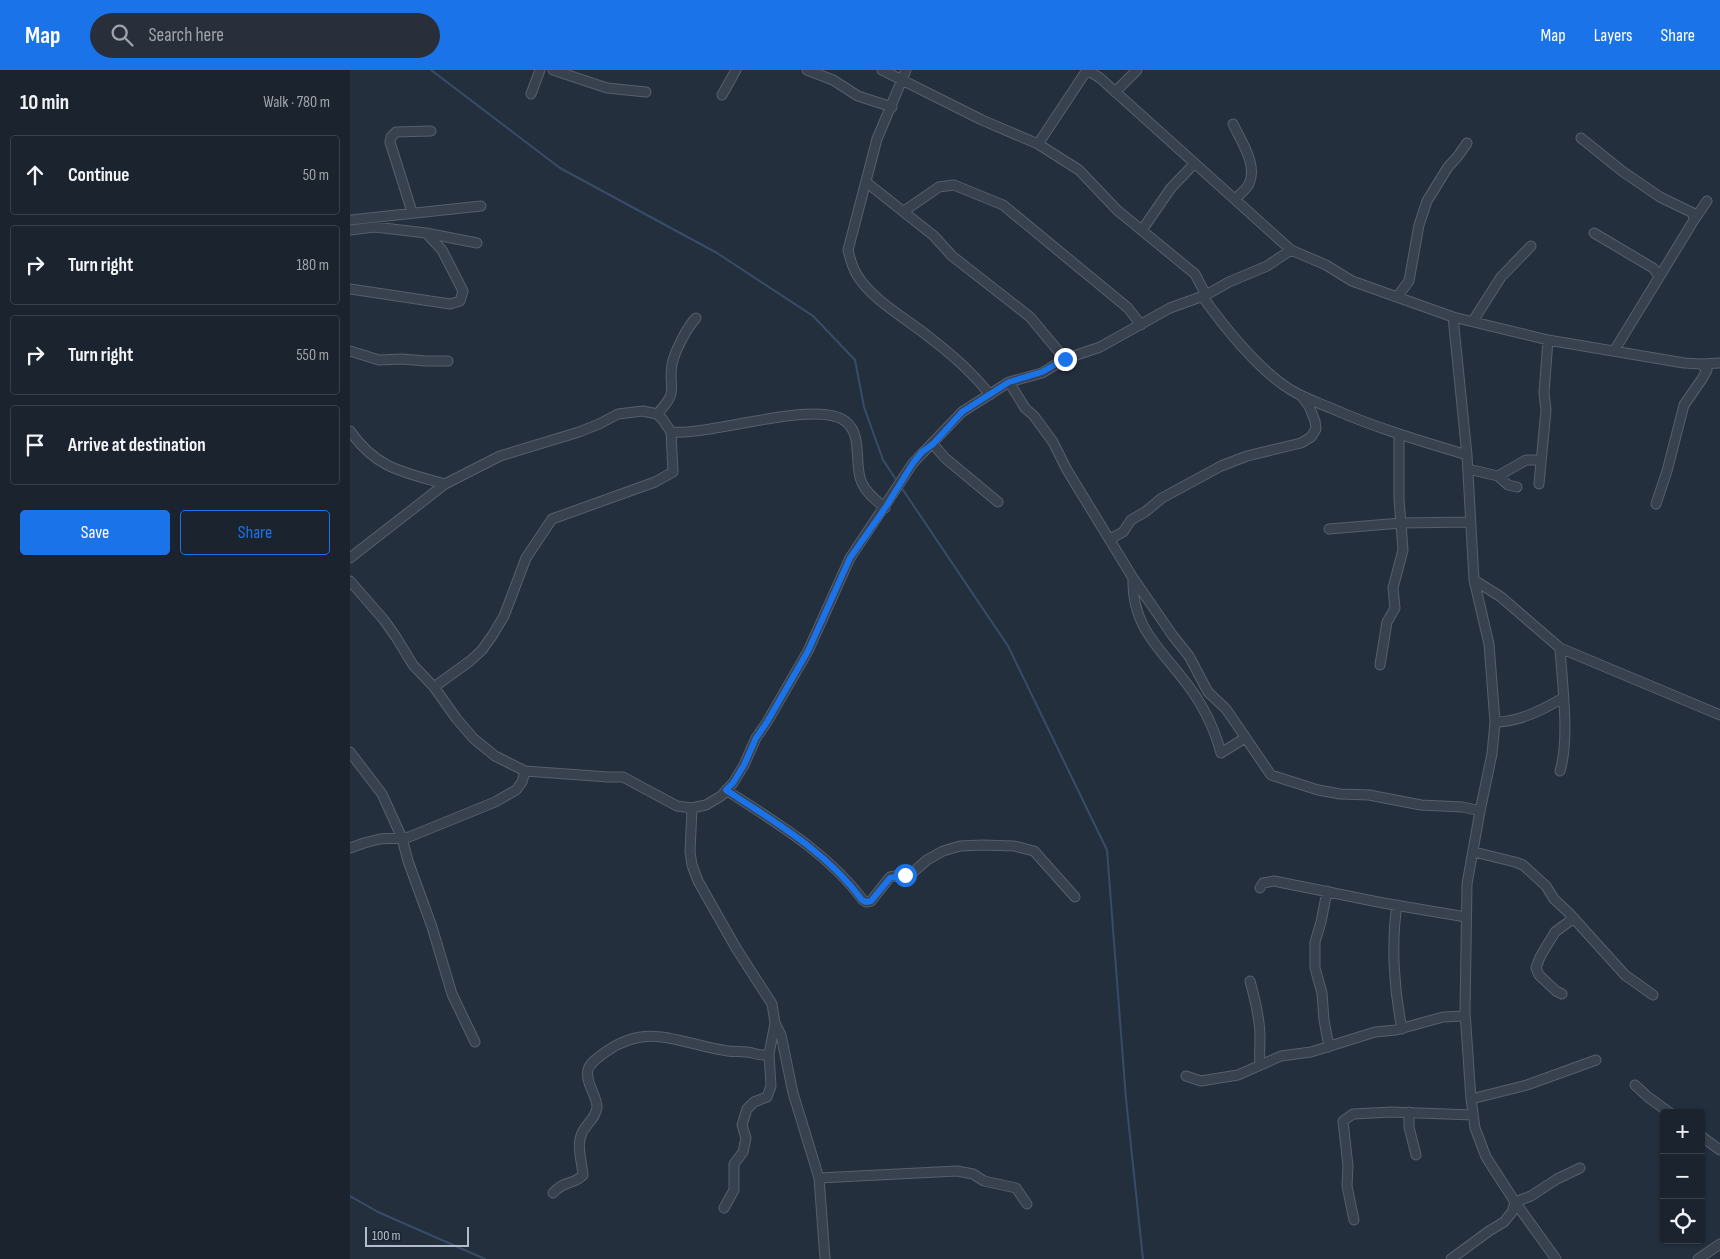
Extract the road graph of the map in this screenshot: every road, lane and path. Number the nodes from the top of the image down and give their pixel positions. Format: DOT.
graph roads {
  1 [pos="540,70"];
  2 [pos="553,70"];
  3 [pos="736,70"];
  4 [pos="807,70"];
  5 [pos="882,70"];
  6 [pos="906,70"];
  7 [pos="1087,70"];
  8 [pos="1137,70"];
  9 [pos="902,79"];
  10 [pos="646,92"];
  11 [pos="1115,92"];
  12 [pos="531,94"];
  13 [pos="722,95"];
  14 [pos="892,107"];
  15 [pos="1233,124"];
  16 [pos="430,131"];
  17 [pos="1581,138"];
  18 [pos="1466,143"];
  19 [pos="1038,144"];
  20 [pos="1194,164"];
  21 [pos="866,182"];
  22 [pos="1235,199"];
  23 [pos="1707,201"];
  24 [pos="481,206"];
  25 [pos="904,211"];
  26 [pos="412,212"];
  27 [pos="350,220"];
  28 [pos="1694,220"];
  29 [pos="350,230"];
  30 [pos="1142,230"];
  31 [pos="426,233"];
  32 [pos="1594,233"];
  33 [pos="477,242"];
  34 [pos="1531,246"];
  35 [pos="1291,250"];
  36 [pos="1659,276"];
  37 [pos="350,289"];
  38 [pos="1204,295"];
  39 [pos="1397,297"];
  40 [pos="1454,317"];
  41 [pos="696,318"];
  42 [pos="1473,321"];
  43 [pos="1141,325"];
  44 [pos="1548,340"];
  45 [pos="350,352"];
  46 [pos="1614,352"];
  47 [pos="1065,359"];
  48 [pos="448,361"];
  49 [pos="1720,363"];
  50 [pos="1701,364"];
  51 [pos="1009,382"];
  52 [pos="990,395"];
  53 [pos="1301,396"];
  54 [pos="657,414"];
  55 [pos="350,431"];
  56 [pos="671,432"];
  57 [pos="1399,435"];
  58 [pos="933,444"];
  59 [pos="1467,455"];
  60 [pos="1541,460"];
  61 [pos="1468,469"];
  62 [pos="1498,476"];
  63 [pos="445,484"];
  64 [pos="1539,484"];
  65 [pos="1518,487"];
  66 [pos="998,502"];
  67 [pos="1656,504"];
  68 [pos="885,508"];
  69 [pos="1470,522"];
  70 [pos="1401,523"];
  71 [pos="1329,529"];
  72 [pos="1110,539"];
  73 [pos="350,558"];
  74 [pos="1133,578"];
  75 [pos="1474,580"];
  76 [pos="350,581"];
  77 [pos="1560,648"];
  78 [pos="1380,665"];
  79 [pos="434,687"];
  80 [pos="1563,698"];
  81 [pos="1720,714"];
  82 [pos="1495,722"];
  83 [pos="1245,738"];
  84 [pos="350,752"];
  85 [pos="1560,770"];
  86 [pos="525,771"];
  87 [pos="726,790"];
  88 [pos="692,808"];
  89 [pos="1480,811"];
  90 [pos="402,838"];
  91 [pos="350,848"];
  92 [pos="1474,852"];
  93 [pos="1260,888"];
  94 [pos="1326,891"];
  95 [pos="1076,897"];
  96 [pos="1397,906"];
  97 [pos="1466,916"];
  98 [pos="1574,918"];
  99 [pos="1250,981"];
  100 [pos="1562,994"];
  101 [pos="1653,995"];
  102 [pos="1465,1016"];
  103 [pos="775,1024"];
  104 [pos="1402,1029"];
  105 [pos="475,1042"];
  106 [pos="1329,1047"];
  107 [pos="769,1054"];
  108 [pos="1596,1060"];
  109 [pos="1260,1065"];
  110 [pos="1186,1076"];
  111 [pos="1635,1085"];
  112 [pos="1472,1099"];
  113 [pos="1664,1109"];
  114 [pos="1409,1112"];
  115 [pos="1473,1115"];
  116 [pos="1705,1139"];
  117 [pos="1720,1150"];
  118 [pos="1416,1155"];
  119 [pos="1580,1168"];
  120 [pos="819,1178"];
  121 [pos="553,1193"];
  122 [pos="1515,1202"];
  123 [pos="1027,1204"];
  124 [pos="724,1208"];
  125 [pos="1354,1220"];
  126 [pos="1720,1244"];
  127 [pos="825,1259"];
  128 [pos="1451,1259"];
  129 [pos="1556,1259"];
  130 [pos="1698,1259"];
  1 -- 12 [label="street"];
  2 -- 10 [label="street"];
  3 -- 13 [label="street"];
  4 -- 14 [label="street"];
  5 -- 9 [label="street"];
  6 -- 9 [label="street"];
  7 -- 11 [label="street"];
  7 -- 19 [label="street"];
  8 -- 11 [label="street"];
  9 -- 14 [label="street"];
  9 -- 19 [label="street"];
  11 -- 20 [label="street"];
  14 -- 21 [label="street"];
  15 -- 22 [label="street"];
  16 -- 26 [label="street"];
  17 -- 28 [label="street"];
  18 -- 39 [label="street"];
  19 -- 30 [label="street"];
  20 -- 22 [label="street"];
  20 -- 30 [label="street"];
  21 -- 25 [label="street"];
  21 -- 52 [label="street"];
  22 -- 35 [label="street"];
  23 -- 28 [label="street"];
  24 -- 26 [label="street"];
  25 -- 43 [label="street"];
  25 -- 47 [label="street"];
  26 -- 27 [label="street"];
  28 -- 36 [label="street"];
  29 -- 31 [label="street"];
  30 -- 38 [label="street"];
  31 -- 33 [label="street"];
  31 -- 37 [label="street"];
  32 -- 36 [label="street"];
  34 -- 42 [label="street"];
  35 -- 38 [label="street"];
  35 -- 39 [label="street"];
  36 -- 46 [label="street"];
  38 -- 43 [label="street"];
  38 -- 53 [label="street"];
  39 -- 40 [label="street"];
  40 -- 42 [label="street"];
  40 -- 59 [label="street"];
  41 -- 54 [label="street"];
  42 -- 44 [label="street"];
  43 -- 47 [label="street"];
  44 -- 46 [label="street"];
  44 -- 60 [label="street"];
  45 -- 48 [label="street"];
  46 -- 50 [label="street"];
  47 -- 51 [label="street"];
  49 -- 50 [label="street"];
  50 -- 67 [label="street"];
  51 -- 52 [label="street"];
  51 -- 72 [label="street"];
  52 -- 58 [label="street"];
  53 -- 57 [label="street"];
  53 -- 72 [label="street"];
  54 -- 56 [label="street"];
  54 -- 63 [label="street"];
  55 -- 63 [label="street"];
  56 -- 68 [label="street"];
  56 -- 79 [label="street"];
  57 -- 59 [label="street"];
  57 -- 70 [label="street"];
  58 -- 66 [label="street"];
  58 -- 68 [label="street"];
  59 -- 61 [label="street"];
  60 -- 62 [label="street"];
  60 -- 64 [label="street"];
  61 -- 62 [label="street"];
  61 -- 69 [label="street"];
  62 -- 65 [label="street"];
  63 -- 73 [label="street"];
  68 -- 87 [label="street"];
  69 -- 70 [label="street"];
  69 -- 75 [label="street"];
  70 -- 71 [label="street"];
  70 -- 78 [label="street"];
  72 -- 74 [label="street"];
  74 -- 83 [label="street"];
  74 -- 83 [label="street"];
  75 -- 77 [label="street"];
  75 -- 82 [label="street"];
  76 -- 79 [label="street"];
  77 -- 80 [label="street"];
  77 -- 81 [label="street"];
  79 -- 86 [label="street"];
  80 -- 82 [label="street"];
  80 -- 85 [label="street"];
  82 -- 89 [label="street"];
  83 -- 89 [label="street"];
  84 -- 90 [label="street"];
  86 -- 88 [label="street"];
  86 -- 90 [label="street"];
  87 -- 88 [label="street"];
  87 -- 95 [label="street"];
  88 -- 103 [label="street"];
  89 -- 92 [label="street"];
  90 -- 91 [label="street"];
  90 -- 105 [label="street"];
  92 -- 97 [label="street"];
  92 -- 98 [label="street"];
  93 -- 94 [label="street"];
  94 -- 96 [label="street"];
  94 -- 106 [label="street"];
  96 -- 97 [label="street"];
  96 -- 104 [label="street"];
  97 -- 102 [label="street"];
  98 -- 100 [label="street"];
  98 -- 101 [label="street"];
  99 -- 109 [label="street"];
  102 -- 104 [label="street"];
  102 -- 112 [label="street"];
  103 -- 107 [label="street"];
  103 -- 120 [label="street"];
  104 -- 106 [label="street"];
  106 -- 109 [label="street"];
  107 -- 121 [label="street"];
  107 -- 124 [label="street"];
  108 -- 112 [label="street"];
  109 -- 110 [label="street"];
  111 -- 113 [label="street"];
  112 -- 115 [label="street"];
  114 -- 115 [label="street"];
  114 -- 118 [label="street"];
  114 -- 125 [label="street"];
  115 -- 122 [label="street"];
  116 -- 117 [label="street"];
  119 -- 122 [label="street"];
  120 -- 123 [label="street"];
  120 -- 127 [label="street"];
  122 -- 128 [label="street"];
  122 -- 129 [label="street"];
  126 -- 130 [label="street"];
}
